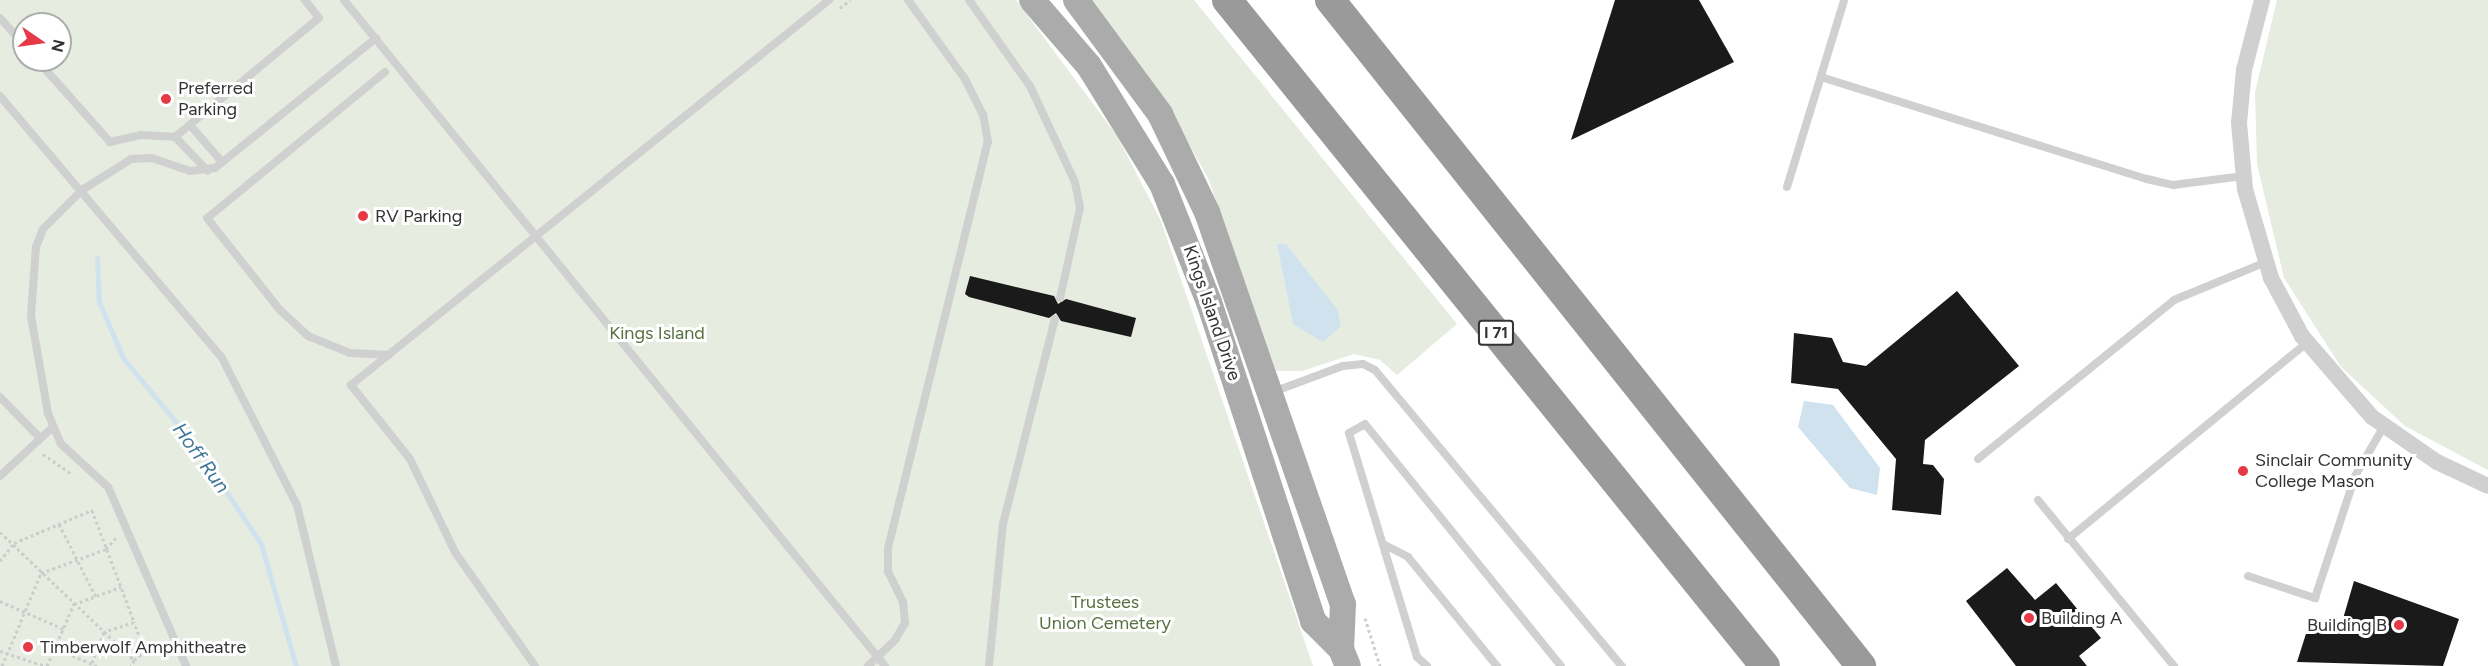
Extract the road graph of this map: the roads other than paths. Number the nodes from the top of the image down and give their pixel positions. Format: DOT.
graph roads {
  1 [pos="304,0"];
  2 [pos="344,0"];
  3 [pos="829,0"];
  4 [pos="909,0"];
  5 [pos="969,0"];
  6 [pos="1032,0"];
  7 [pos="1077,0"];
  8 [pos="1227,0"];
  9 [pos="1330,0"];
  10 [pos="1844,0"];
  11 [pos="2262,0"];
  12 [pos="0,18"];
  13 [pos="12,32"];
  14 [pos="376,38"];
  15 [pos="49,72"];
  16 [pos="385,72"];
  17 [pos="1821,77"];
  18 [pos="0,96"];
  19 [pos="190,125"];
  20 [pos="175,137"];
  21 [pos="222,162"];
  22 [pos="208,171"];
  23 [pos="2243,176"];
  24 [pos="1787,187"];
  25 [pos="82,190"];
  26 [pos="535,235"];
  27 [pos="2266,262"];
  28 [pos="1060,298"];
  29 [pos="1055,320"];
  30 [pos="2307,343"];
  31 [pos="389,355"];
  32 [pos="1273,392"];
  33 [pos="0,397"];
  34 [pos="2384,426"];
  35 [pos="53,427"];
  36 [pos="38,436"];
  37 [pos="1978,459"];
  38 [pos="0,476"];
  39 [pos="2488,486"];
  40 [pos="2038,500"];
  41 [pos="2068,539"];
  42 [pos="1383,544"];
  43 [pos="2248,576"];
  44 [pos="878,657"];
  45 [pos="1345,657"];
  46 [pos="186,666"];
  47 [pos="336,666"];
  48 [pos="535,666"];
  49 [pos="868,666"];
  50 [pos="885,666"];
  51 [pos="989,666"];
  52 [pos="1427,666"];
  53 [pos="1497,666"];
  54 [pos="1561,666"];
  55 [pos="1622,666"];
  56 [pos="1765,666"];
  57 [pos="1861,666"];
  58 [pos="2174,666"];
  1 -- 19 [label="lane"];
  2 -- 14 [label="lane"];
  3 -- 26 [label="lane"];
  4 -- 44 [label="lane"];
  5 -- 28 [label="lane"];
  6 -- 45 [label="main road, Kings Island Drive"];
  7 -- 32 [label="main road, Kings Island Drive"];
  8 -- 56 [label="highway, I 71"];
  9 -- 57 [label="highway"];
  10 -- 17 [label="lane"];
  11 -- 23 [label="street"];
  12 -- 13 [label="lane"];
  14 -- 21 [label="lane"];
  14 -- 26 [label="lane"];
  15 -- 20 [label="lane"];
  16 -- 31 [label="lane"];
  17 -- 23 [label="lane"];
  17 -- 24 [label="lane"];
  18 -- 25 [label="lane"];
  19 -- 20 [label="lane"];
  19 -- 21 [label="lane"];
  20 -- 22 [label="lane"];
  21 -- 22 [label="lane"];
  22 -- 25 [label="lane"];
  23 -- 27 [label="street"];
  25 -- 35 [label="lane"];
  25 -- 47 [label="lane"];
  26 -- 31 [label="lane"];
  26 -- 44 [label="lane"];
  27 -- 30 [label="street"];
  27 -- 37 [label="lane"];
  29 -- 51 [label="lane"];
  30 -- 34 [label="street"];
  30 -- 41 [label="lane"];
  31 -- 48 [label="lane"];
  32 -- 45 [label="main road, Kings Island Drive"];
  32 -- 55 [label="lane"];
  33 -- 36 [label="lane"];
  34 -- 39 [label="street"];
  34 -- 43 [label="lane"];
  35 -- 36 [label="lane"];
  35 -- 46 [label="lane"];
  36 -- 38 [label="lane"];
  40 -- 41 [label="lane"];
  41 -- 58 [label="lane"];
  42 -- 52 [label="lane"];
  42 -- 53 [label="lane"];
  42 -- 54 [label="lane"];
  44 -- 49 [label="lane"];
  44 -- 50 [label="lane"];
}
